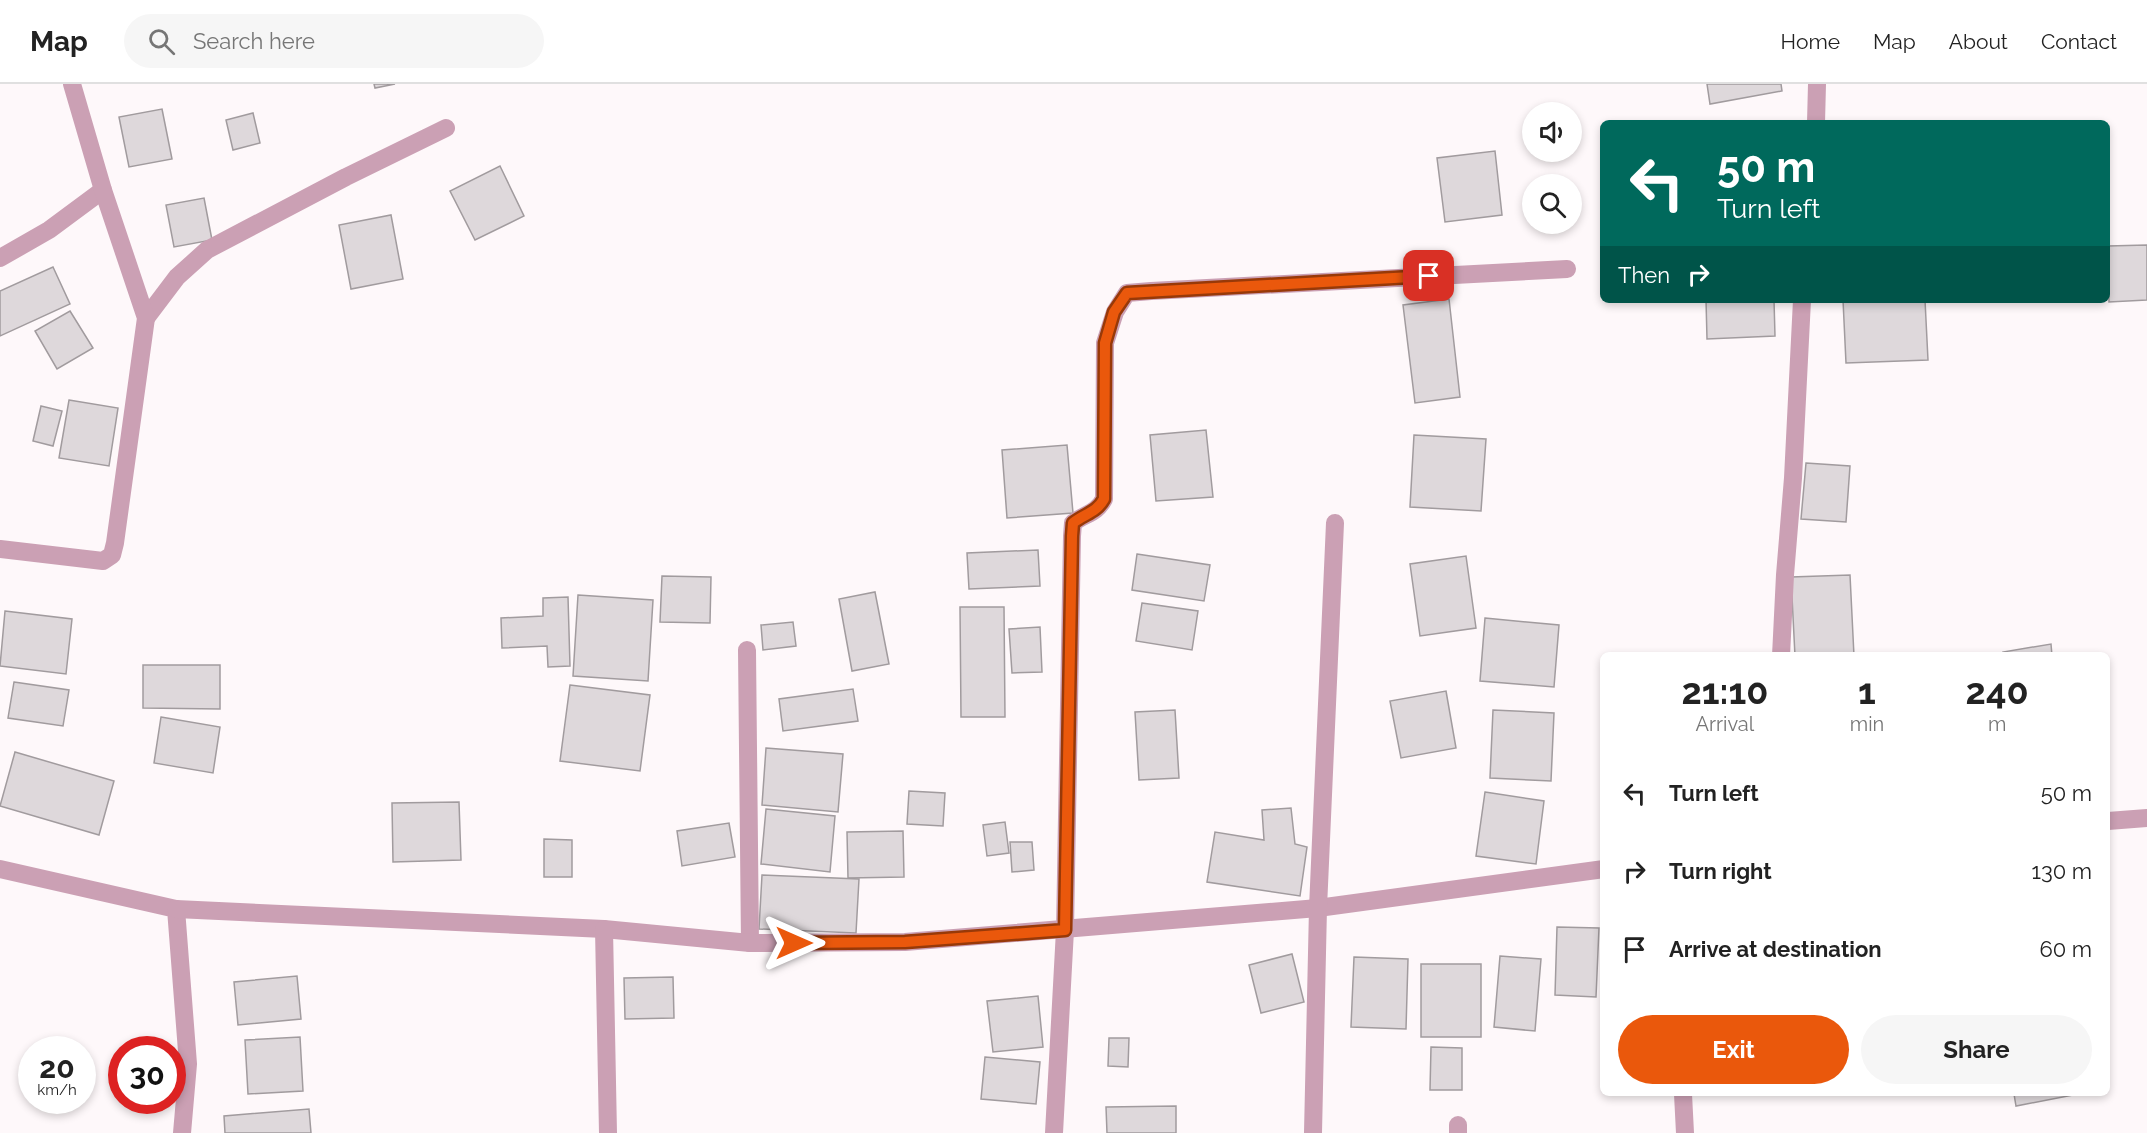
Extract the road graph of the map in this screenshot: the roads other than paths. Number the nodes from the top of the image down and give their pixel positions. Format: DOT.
graph roads {
  1 [pos="72,84"];
  2 [pos="1817,84"];
  3 [pos="1815,120"];
  4 [pos="446,128"];
  5 [pos="103,190"];
  6 [pos="0,258"];
  7 [pos="1567,269"];
  8 [pos="1802,303"];
  9 [pos="146,318"];
  10 [pos="1335,524"];
  11 [pos="0,549"];
  12 [pos="747,650"];
  13 [pos="1781,652"];
  14 [pos="2147,818"];
  15 [pos="2110,821"];
  16 [pos="0,869"];
  17 [pos="1600,870"];
  18 [pos="1318,908"];
  19 [pos="176,909"];
  20 [pos="604,929"];
  21 [pos="1065,930"];
  22 [pos="750,944"];
  23 [pos="1683,1096"];
  24 [pos="182,1133"];
  25 [pos="608,1133"];
  26 [pos="1054,1133"];
  27 [pos="1313,1133"];
  28 [pos="1685,1133"];
  1 -- 5 [label="street"];
  2 -- 3 [label="street"];
  4 -- 9 [label="street"];
  5 -- 6 [label="street"];
  5 -- 9 [label="street"];
  7 -- 21 [label="street"];
  8 -- 13 [label="street"];
  9 -- 11 [label="street"];
  10 -- 18 [label="street"];
  12 -- 22 [label="street"];
  14 -- 15 [label="street"];
  16 -- 19 [label="street"];
  17 -- 18 [label="street"];
  18 -- 21 [label="street"];
  18 -- 27 [label="street"];
  19 -- 20 [label="street"];
  19 -- 24 [label="street"];
  20 -- 22 [label="street"];
  20 -- 25 [label="street"];
  21 -- 22 [label="street"];
  21 -- 26 [label="street"];
  23 -- 28 [label="street"];
}
